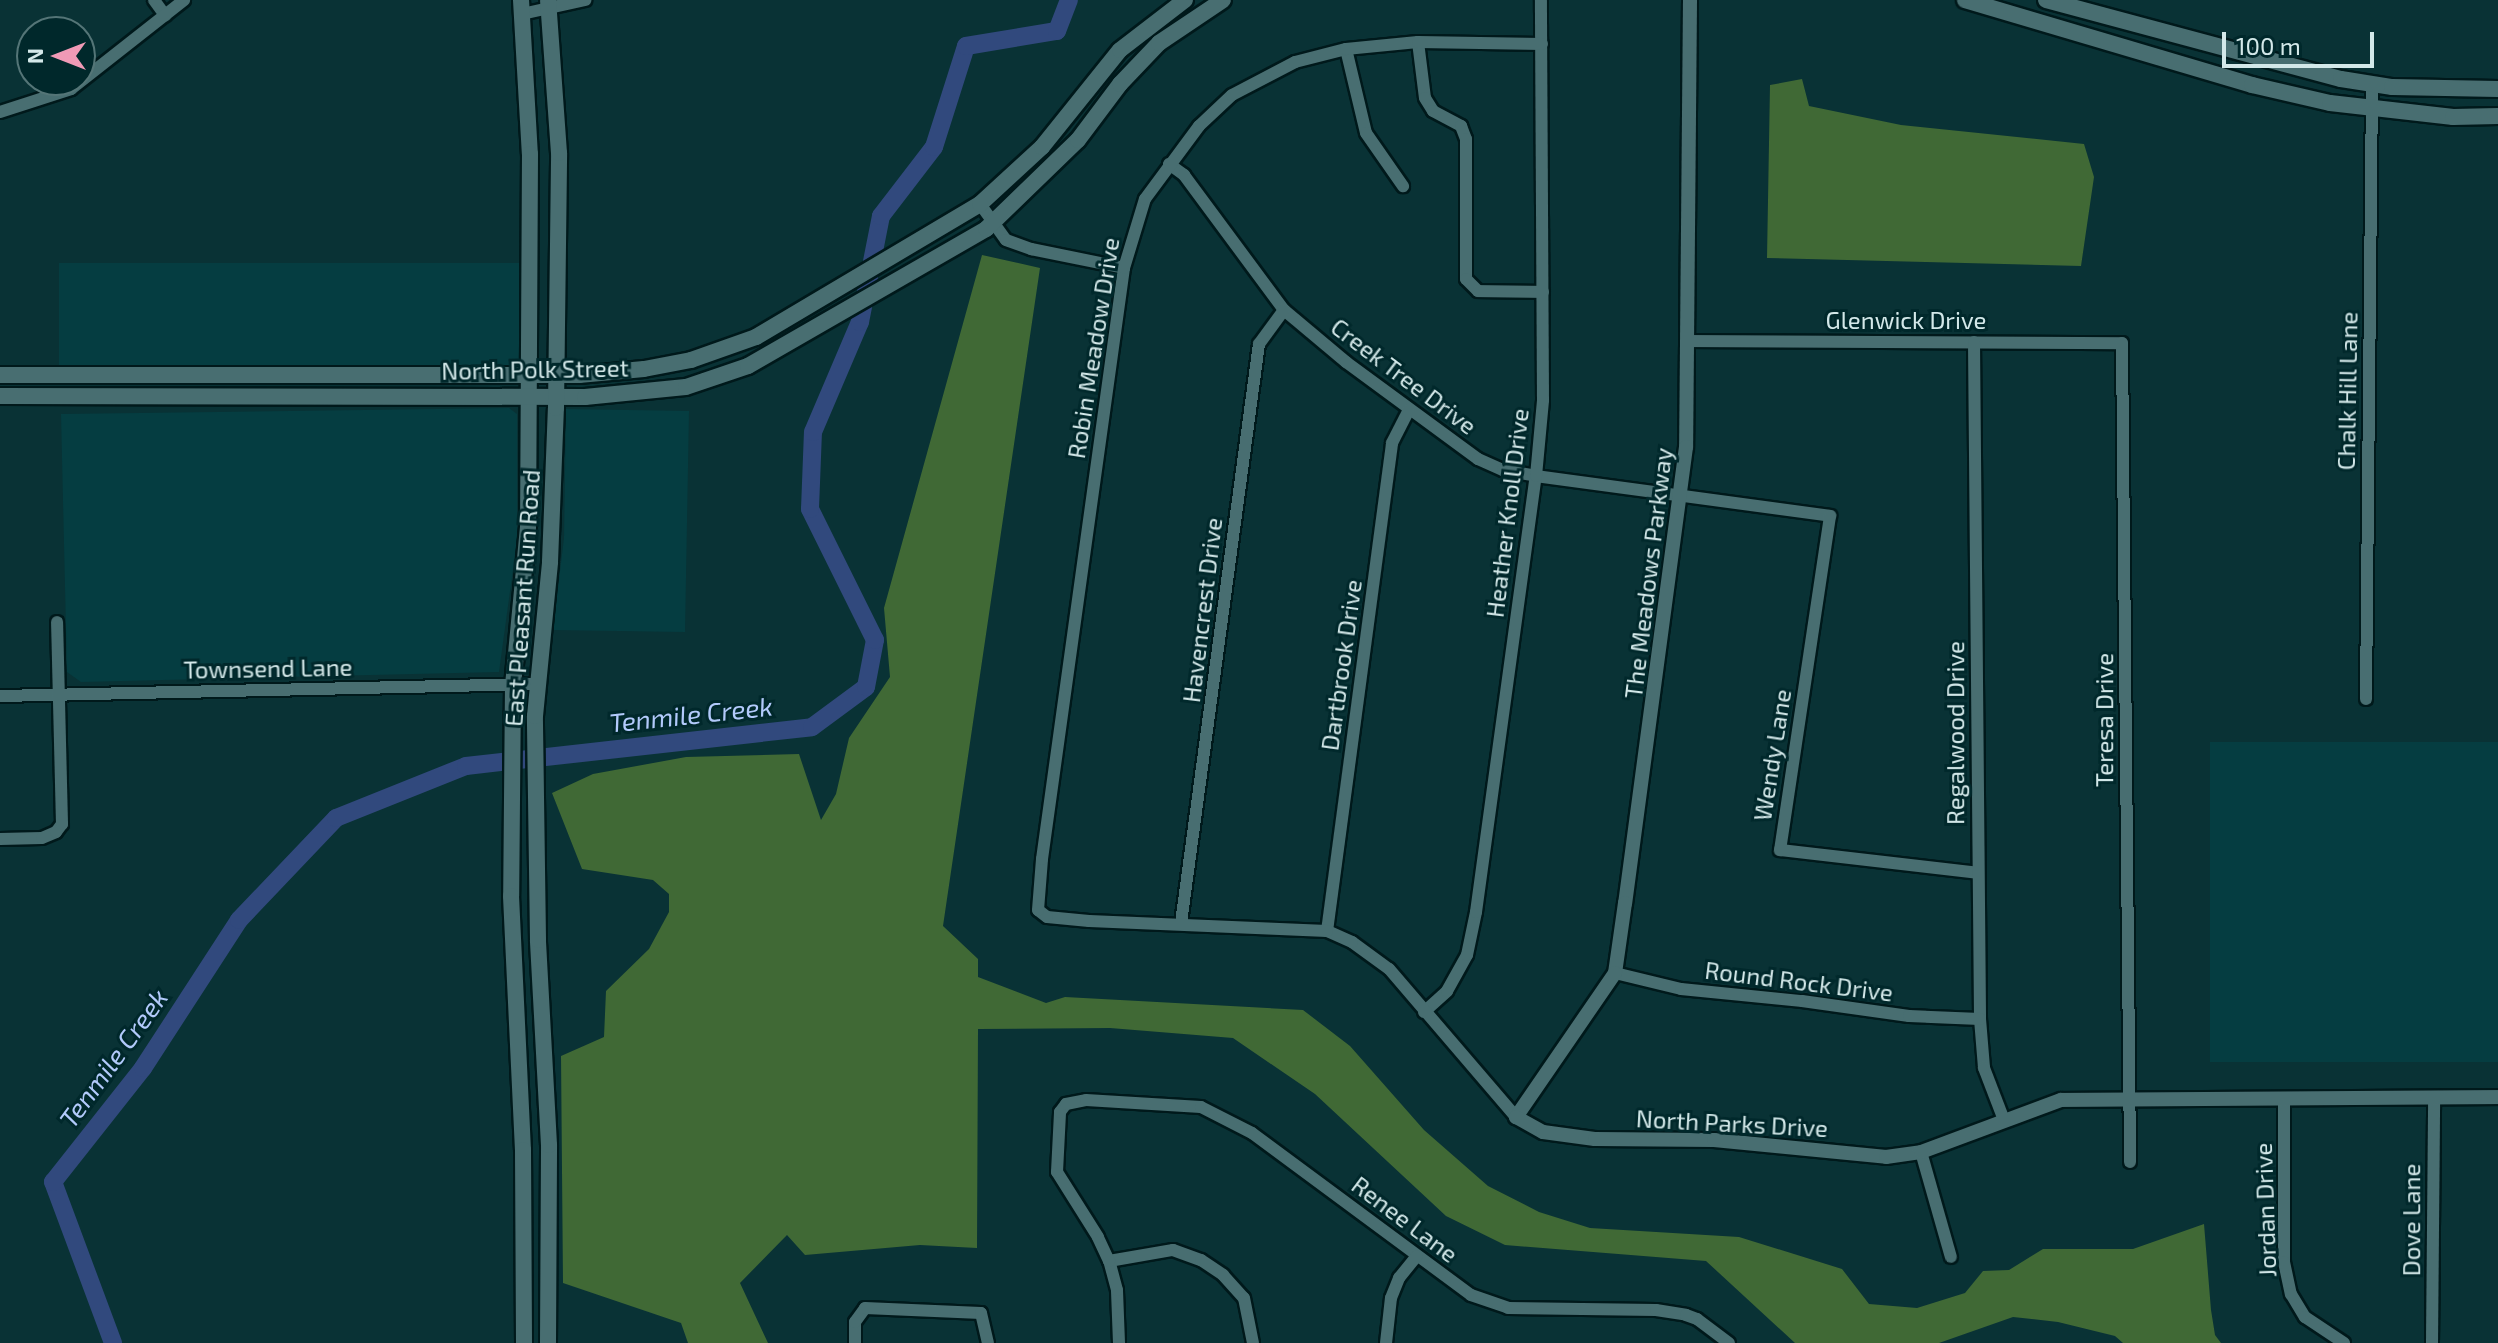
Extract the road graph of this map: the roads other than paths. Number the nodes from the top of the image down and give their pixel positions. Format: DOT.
graph roads {
  1 [pos="154,0"];
  2 [pos="184,0"];
  3 [pos="585,0"];
  4 [pos="1185,0"];
  5 [pos="1223,0"];
  6 [pos="1541,0"];
  7 [pos="1690,0"];
  8 [pos="1965,0"];
  9 [pos="2046,0"];
  10 [pos="548,5"];
  11 [pos="522,7"];
  12 [pos="165,15"];
  13 [pos="2042,22"];
  14 [pos="1418,42"];
  15 [pos="1542,44"];
  16 [pos="1346,49"];
  17 [pos="2372,84"];
  18 [pos="2498,89"];
  19 [pos="2370,110"];
  20 [pos="0,112"];
  21 [pos="2498,116"];
  22 [pos="559,153"];
  23 [pos="530,154"];
  24 [pos="1169,164"];
  25 [pos="1403,186"];
  26 [pos="980,204"];
  27 [pos="993,222"];
  28 [pos="1124,268"];
  29 [pos="1543,292"];
  30 [pos="1284,310"];
  31 [pos="1689,341"];
  32 [pos="1974,342"];
  33 [pos="2122,343"];
  34 [pos="0,375"];
  35 [pos="74,375"];
  36 [pos="177,375"];
  37 [pos="398,375"];
  38 [pos="528,375"];
  39 [pos="557,375"];
  40 [pos="399,394"];
  41 [pos="74,395"];
  42 [pos="178,395"];
  43 [pos="0,396"];
  44 [pos="528,396"];
  45 [pos="557,396"];
  46 [pos="1409,410"];
  47 [pos="1536,476"];
  48 [pos="1681,495"];
  49 [pos="1830,516"];
  50 [pos="552,526"];
  51 [pos="528,527"];
  52 [pos="57,622"];
  53 [pos="536,684"];
  54 [pos="513,685"];
  55 [pos="0,696"];
  56 [pos="59,696"];
  57 [pos="2366,699"];
  58 [pos="0,839"];
  59 [pos="1978,873"];
  60 [pos="1038,910"];
  61 [pos="1181,923"];
  62 [pos="1327,931"];
  63 [pos="1615,973"];
  64 [pos="1424,1012"];
  65 [pos="542,1016"];
  66 [pos="516,1017"];
  67 [pos="1980,1019"];
  68 [pos="2129,1097"];
  69 [pos="2434,1097"];
  70 [pos="2498,1097"];
  71 [pos="2284,1099"];
  72 [pos="1516,1117"];
  73 [pos="2004,1120"];
  74 [pos="1921,1152"];
  75 [pos="2130,1162"];
  76 [pos="1417,1256"];
  77 [pos="1951,1257"];
  78 [pos="1109,1261"];
  79 [pos="548,1298"];
  80 [pos="524,1299"];
  81 [pos="524,1343"];
  82 [pos="548,1343"];
  83 [pos="855,1343"];
  84 [pos="988,1343"];
  85 [pos="1119,1343"];
  86 [pos="1253,1343"];
  87 [pos="1386,1343"];
  88 [pos="1729,1343"];
  89 [pos="2344,1343"];
  90 [pos="2432,1343"];
  1 -- 12 [label="street"];
  2 -- 12 [label="street"];
  3 -- 10 [label="street"];
  4 -- 26 [label="main road, North Polk Street"];
  5 -- 27 [label="main road, North Polk Street"];
  6 -- 15 [label="street, Heather Knoll Drive"];
  7 -- 31 [label="street, The Meadows Parkway"];
  8 -- 13 [label="main road"];
  9 -- 13 [label="main road"];
  9 -- 17 [label="main road"];
  10 -- 11 [label="street"];
  10 -- 22 [label="main road, East Pleasant Run Road"];
  11 -- 23 [label="main road, East Pleasant Run Road"];
  12 -- 20 [label="street"];
  13 -- 19 [label="main road"];
  14 -- 15 [label="street, Robin Meadow Drive"];
  14 -- 16 [label="street, Robin Meadow Drive"];
  14 -- 29 [label="street"];
  15 -- 29 [label="street, Heather Knoll Drive"];
  16 -- 24 [label="street, Robin Meadow Drive"];
  16 -- 25 [label="street"];
  17 -- 18 [label="main road"];
  17 -- 19 [label="street, Chalk Hill Lane"];
  19 -- 21 [label="main road"];
  19 -- 57 [label="street, Chalk Hill Lane"];
  22 -- 23 [label="main road"];
  22 -- 39 [label="main road, East Pleasant Run Road"];
  23 -- 38 [label="main road, East Pleasant Run Road"];
  24 -- 28 [label="street, Robin Meadow Drive"];
  24 -- 30 [label="street, Creek Tree Drive"];
  26 -- 27 [label="street"];
  26 -- 39 [label="main road, North Polk Street"];
  27 -- 28 [label="street"];
  27 -- 45 [label="main road, North Polk Street"];
  28 -- 60 [label="street, Robin Meadow Drive"];
  29 -- 47 [label="street, Heather Knoll Drive"];
  30 -- 46 [label="street, Creek Tree Drive"];
  30 -- 61 [label="street, Havencrest Drive"];
  31 -- 32 [label="street, Glenwick Drive"];
  31 -- 48 [label="street, The Meadows Parkway"];
  32 -- 33 [label="street, Glenwick Drive"];
  32 -- 59 [label="street, Regalwood Drive"];
  33 -- 68 [label="street, Teresa Drive"];
  34 -- 35 [label="main road, North Polk Street"];
  35 -- 36 [label="main road, North Polk Street"];
  35 -- 41 [label="main road"];
  36 -- 37 [label="main road, North Polk Street"];
  36 -- 42 [label="main road"];
  37 -- 38 [label="main road, North Polk Street"];
  37 -- 40 [label="main road"];
  38 -- 39 [label="main road, North Polk Street"];
  38 -- 44 [label="main road, East Pleasant Run Road"];
  39 -- 45 [label="main road, East Pleasant Run Road"];
  40 -- 42 [label="main road, North Polk Street"];
  40 -- 44 [label="main road, North Polk Street"];
  41 -- 42 [label="main road, North Polk Street"];
  41 -- 43 [label="main road, North Polk Street"];
  44 -- 45 [label="main road, North Polk Street"];
  44 -- 51 [label="main road, East Pleasant Run Road"];
  45 -- 50 [label="main road, East Pleasant Run Road"];
  46 -- 47 [label="street, Creek Tree Drive"];
  46 -- 62 [label="street, Dartbrook Drive"];
  47 -- 48 [label="street, Creek Tree Drive"];
  47 -- 64 [label="street, Heather Knoll Drive"];
  48 -- 49 [label="street, Creek Tree Drive"];
  48 -- 63 [label="street, The Meadows Parkway"];
  49 -- 59 [label="street, Wendy Lane"];
  50 -- 51 [label="main road"];
  50 -- 53 [label="main road, East Pleasant Run Road"];
  51 -- 54 [label="main road, East Pleasant Run Road"];
  52 -- 56 [label="street"];
  53 -- 54 [label="street, Townsend Lane"];
  53 -- 65 [label="main road, East Pleasant Run Road"];
  54 -- 56 [label="street, Townsend Lane"];
  54 -- 66 [label="main road, East Pleasant Run Road"];
  55 -- 56 [label="street, Townsend Lane"];
  56 -- 58 [label="street"];
  59 -- 67 [label="street, Regalwood Drive"];
  60 -- 61 [label="street, North Parks Drive"];
  61 -- 62 [label="street, North Parks Drive"];
  62 -- 64 [label="street, North Parks Drive"];
  63 -- 67 [label="street, Round Rock Drive"];
  63 -- 72 [label="street, The Meadows Parkway"];
  64 -- 72 [label="street, North Parks Drive"];
  65 -- 66 [label="main road"];
  65 -- 79 [label="main road, East Pleasant Run Road"];
  66 -- 80 [label="main road, East Pleasant Run Road"];
  67 -- 73 [label="street, Regalwood Drive"];
  68 -- 71 [label="street, North Parks Drive"];
  68 -- 73 [label="street, North Parks Drive"];
  68 -- 75 [label="street, Teresa Drive"];
  69 -- 70 [label="street, North Parks Drive"];
  69 -- 71 [label="street, North Parks Drive"];
  69 -- 90 [label="street, Dove Lane"];
  71 -- 89 [label="street, Jordan Drive"];
  72 -- 74 [label="street, North Parks Drive"];
  73 -- 74 [label="street, North Parks Drive"];
  74 -- 77 [label="street"];
  76 -- 78 [label="street, Renee Lane"];
  76 -- 87 [label="street"];
  76 -- 88 [label="street, Renee Lane"];
  78 -- 85 [label="street"];
  78 -- 86 [label="street"];
  79 -- 80 [label="main road"];
  79 -- 82 [label="main road, East Pleasant Run Road"];
  80 -- 81 [label="main road, East Pleasant Run Road"];
  83 -- 84 [label="street"];
}
